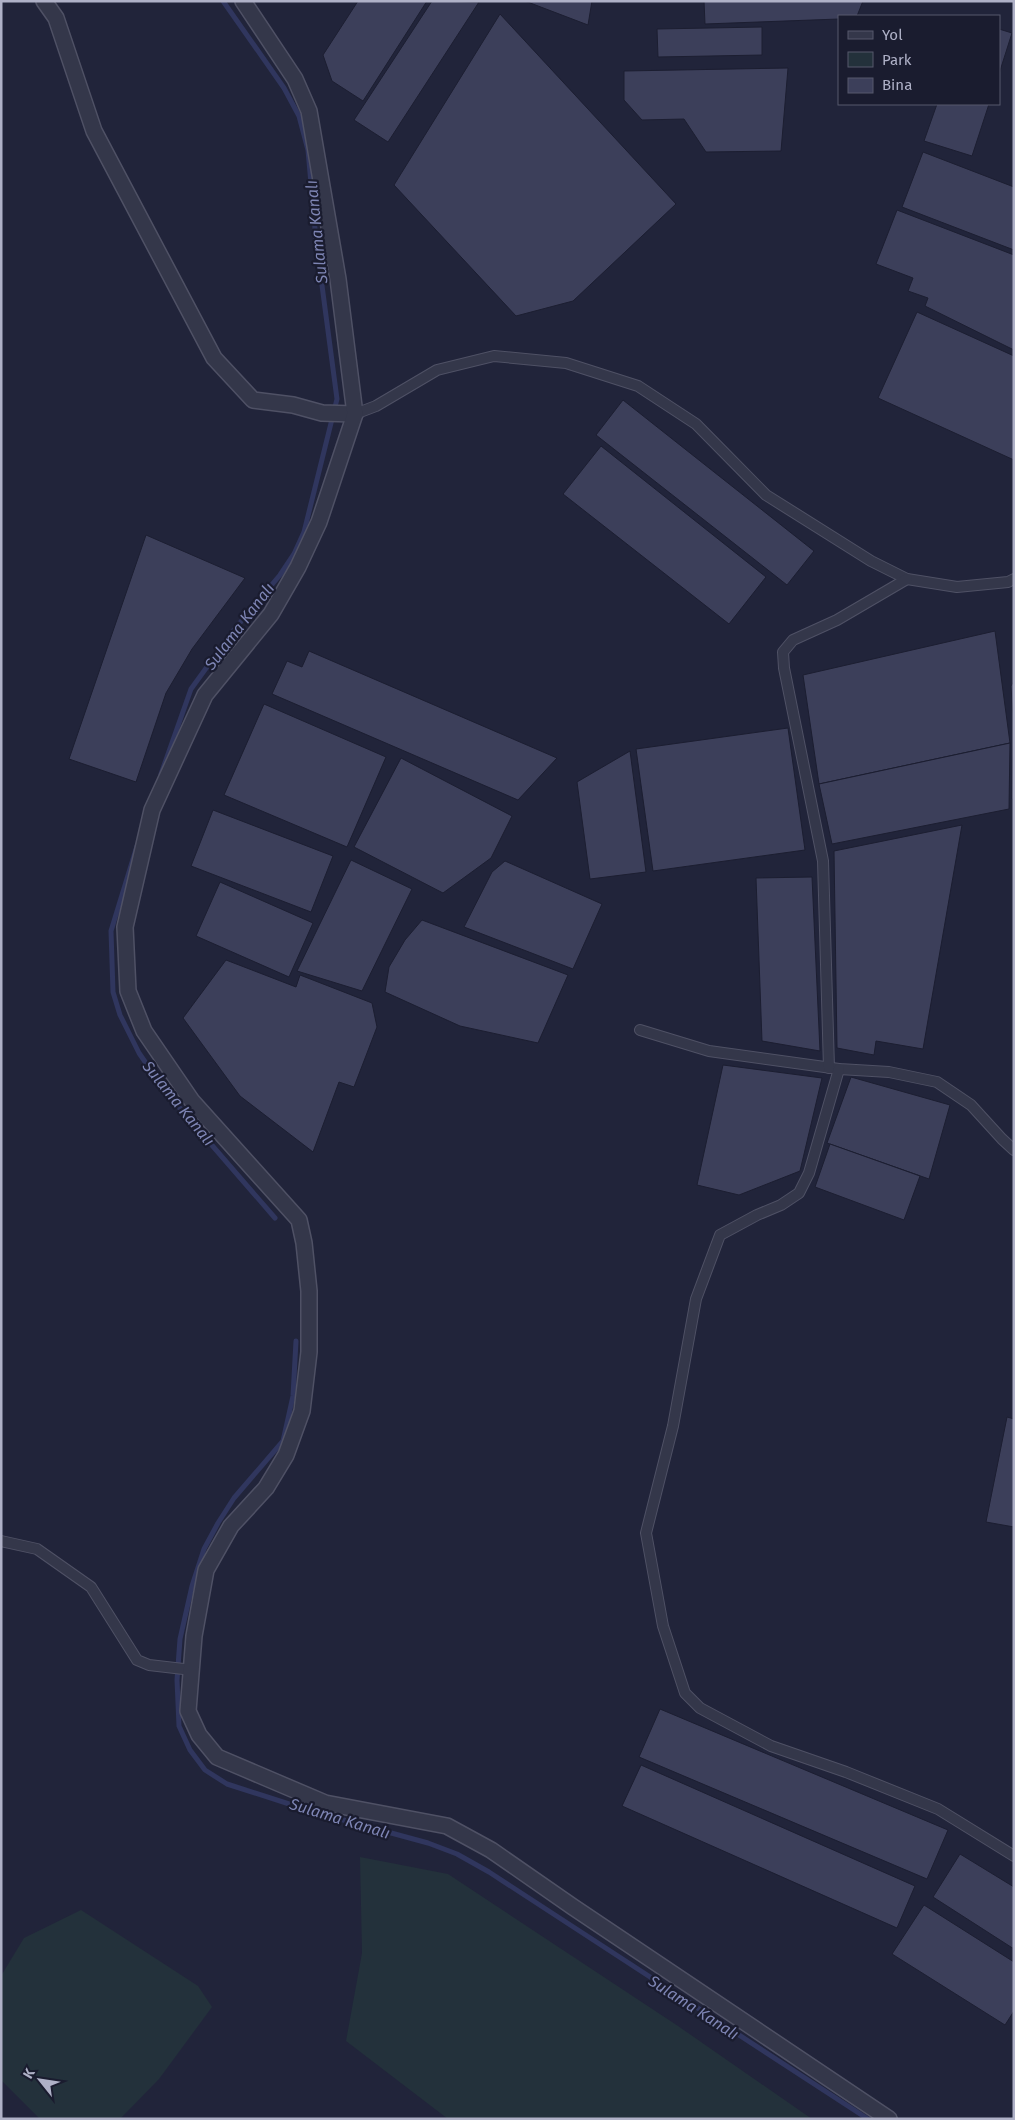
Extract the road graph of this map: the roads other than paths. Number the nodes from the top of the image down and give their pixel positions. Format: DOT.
graph roads {
  1 [pos="44,1"];
  2 [pos="243,1"];
  3 [pos="355,414"];
  4 [pos="907,579"];
  5 [pos="1014,579"];
  6 [pos="640,1030"];
  7 [pos="834,1068"];
  8 [pos="1014,1150"];
  9 [pos="1,1541"];
  10 [pos="192,1670"];
  11 [pos="1014,1856"];
  12 [pos="889,2119"];
  1 -- 3 [label="street"];
  2 -- 3 [label="street"];
  3 -- 4 [label="lane"];
  3 -- 10 [label="street"];
  4 -- 5 [label="lane"];
  4 -- 7 [label="lane"];
  6 -- 7 [label="lane"];
  7 -- 8 [label="lane"];
  7 -- 11 [label="lane"];
  9 -- 10 [label="lane"];
  10 -- 12 [label="street"];
}
